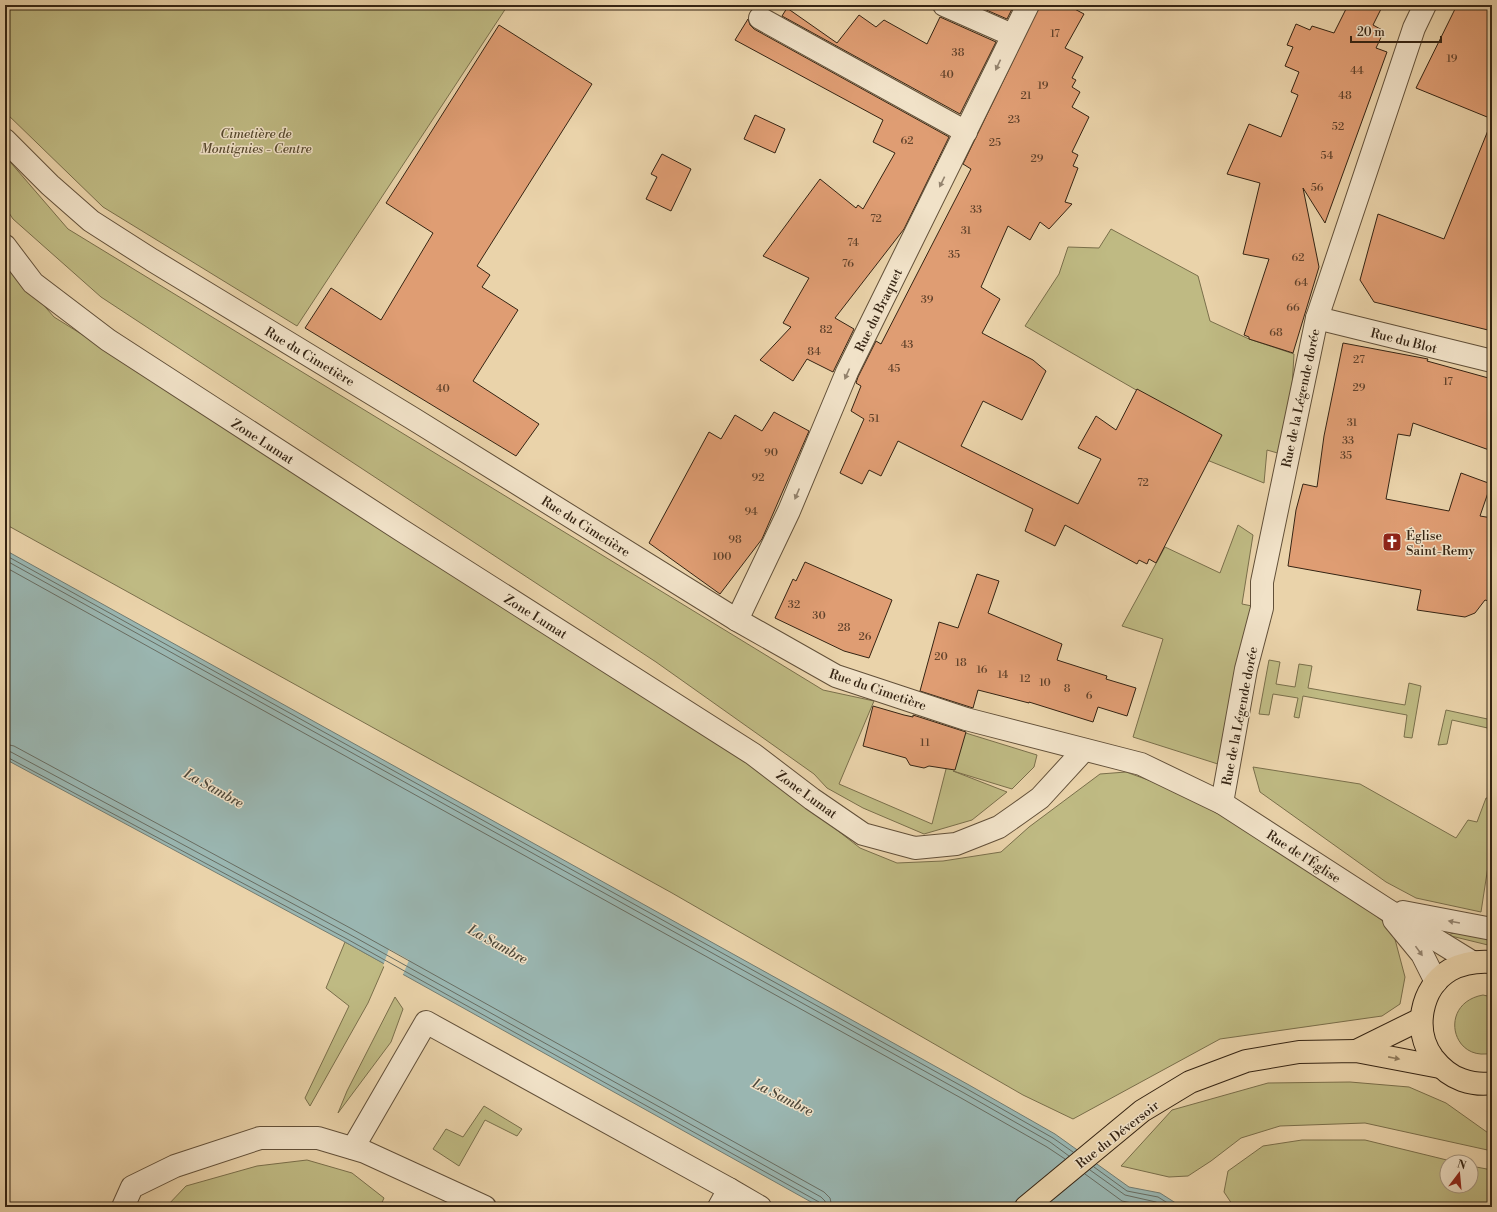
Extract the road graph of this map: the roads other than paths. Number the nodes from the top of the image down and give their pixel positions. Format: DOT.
graph roads {
  1 [pos="944,5"];
  2 [pos="1028,5"];
  3 [pos="1424,5"];
  4 [pos="760,18"];
  5 [pos="1012,35"];
  6 [pos="966,132"];
  7 [pos="5,140"];
  8 [pos="5,246"];
  9 [pos="1316,318"];
  10 [pos="1492,361"];
  11 [pos="737,620"];
  12 [pos="1084,750"];
  13 [pos="1222,803"];
  14 [pos="1386,909"];
  15 [pos="1492,929"];
  16 [pos="1482,962"];
  17 [pos="1436,982"];
  18 [pos="1421,1019"];
  19 [pos="1356,1051"];
  20 [pos="1440,1067"];
  21 [pos="1492,1083"];
  22 [pos="353,1148"];
  23 [pos="724,1198"];
  24 [pos="123,1207"];
  25 [pos="485,1207"];
  26 [pos="760,1207"];
  27 [pos="1026,1207"];
  1 -- 5 [label="street"];
  2 -- 5 [label="street, Rue du Braquet"];
  3 -- 9 [label="street, Rue de la Légende dorée"];
  4 -- 6 [label="street"];
  5 -- 6 [label="street, Rue du Braquet, one-way"];
  6 -- 11 [label="street, Rue du Braquet, one-way"];
  7 -- 11 [label="street, Rue du Cimetière"];
  8 -- 12 [label="street, Zone Lumat"];
  9 -- 10 [label="street, Rue du Blot"];
  9 -- 13 [label="street, Rue de la Légende dorée"];
  11 -- 12 [label="street, Rue du Cimetière"];
  12 -- 13 [label="street, Rue du Cimetière"];
  13 -- 14 [label="street, Rue de l'Église"];
  15 -- 14 [label="street, Rue de l'Église, one-way"];
  14 -- 16 [label="street, Rue de l'Église"];
  14 -- 17 [label="street, Rue de l'Église, one-way"];
  16 -- 17 [label="main road"];
  17 -- 18 [label="main road"];
  18 -- 19 [label="main road, Rue du Déversoir"];
  18 -- 20 [label="main road"];
  19 -- 20 [label="main road, Rue du Déversoir, one-way"];
  19 -- 27 [label="main road, Rue du Déversoir"];
  20 -- 21 [label="main road"];
  22 -- 23 [label="street"];
  22 -- 24 [label="street"];
  22 -- 25 [label="street"];
  23 -- 26 [label="street"];
}
